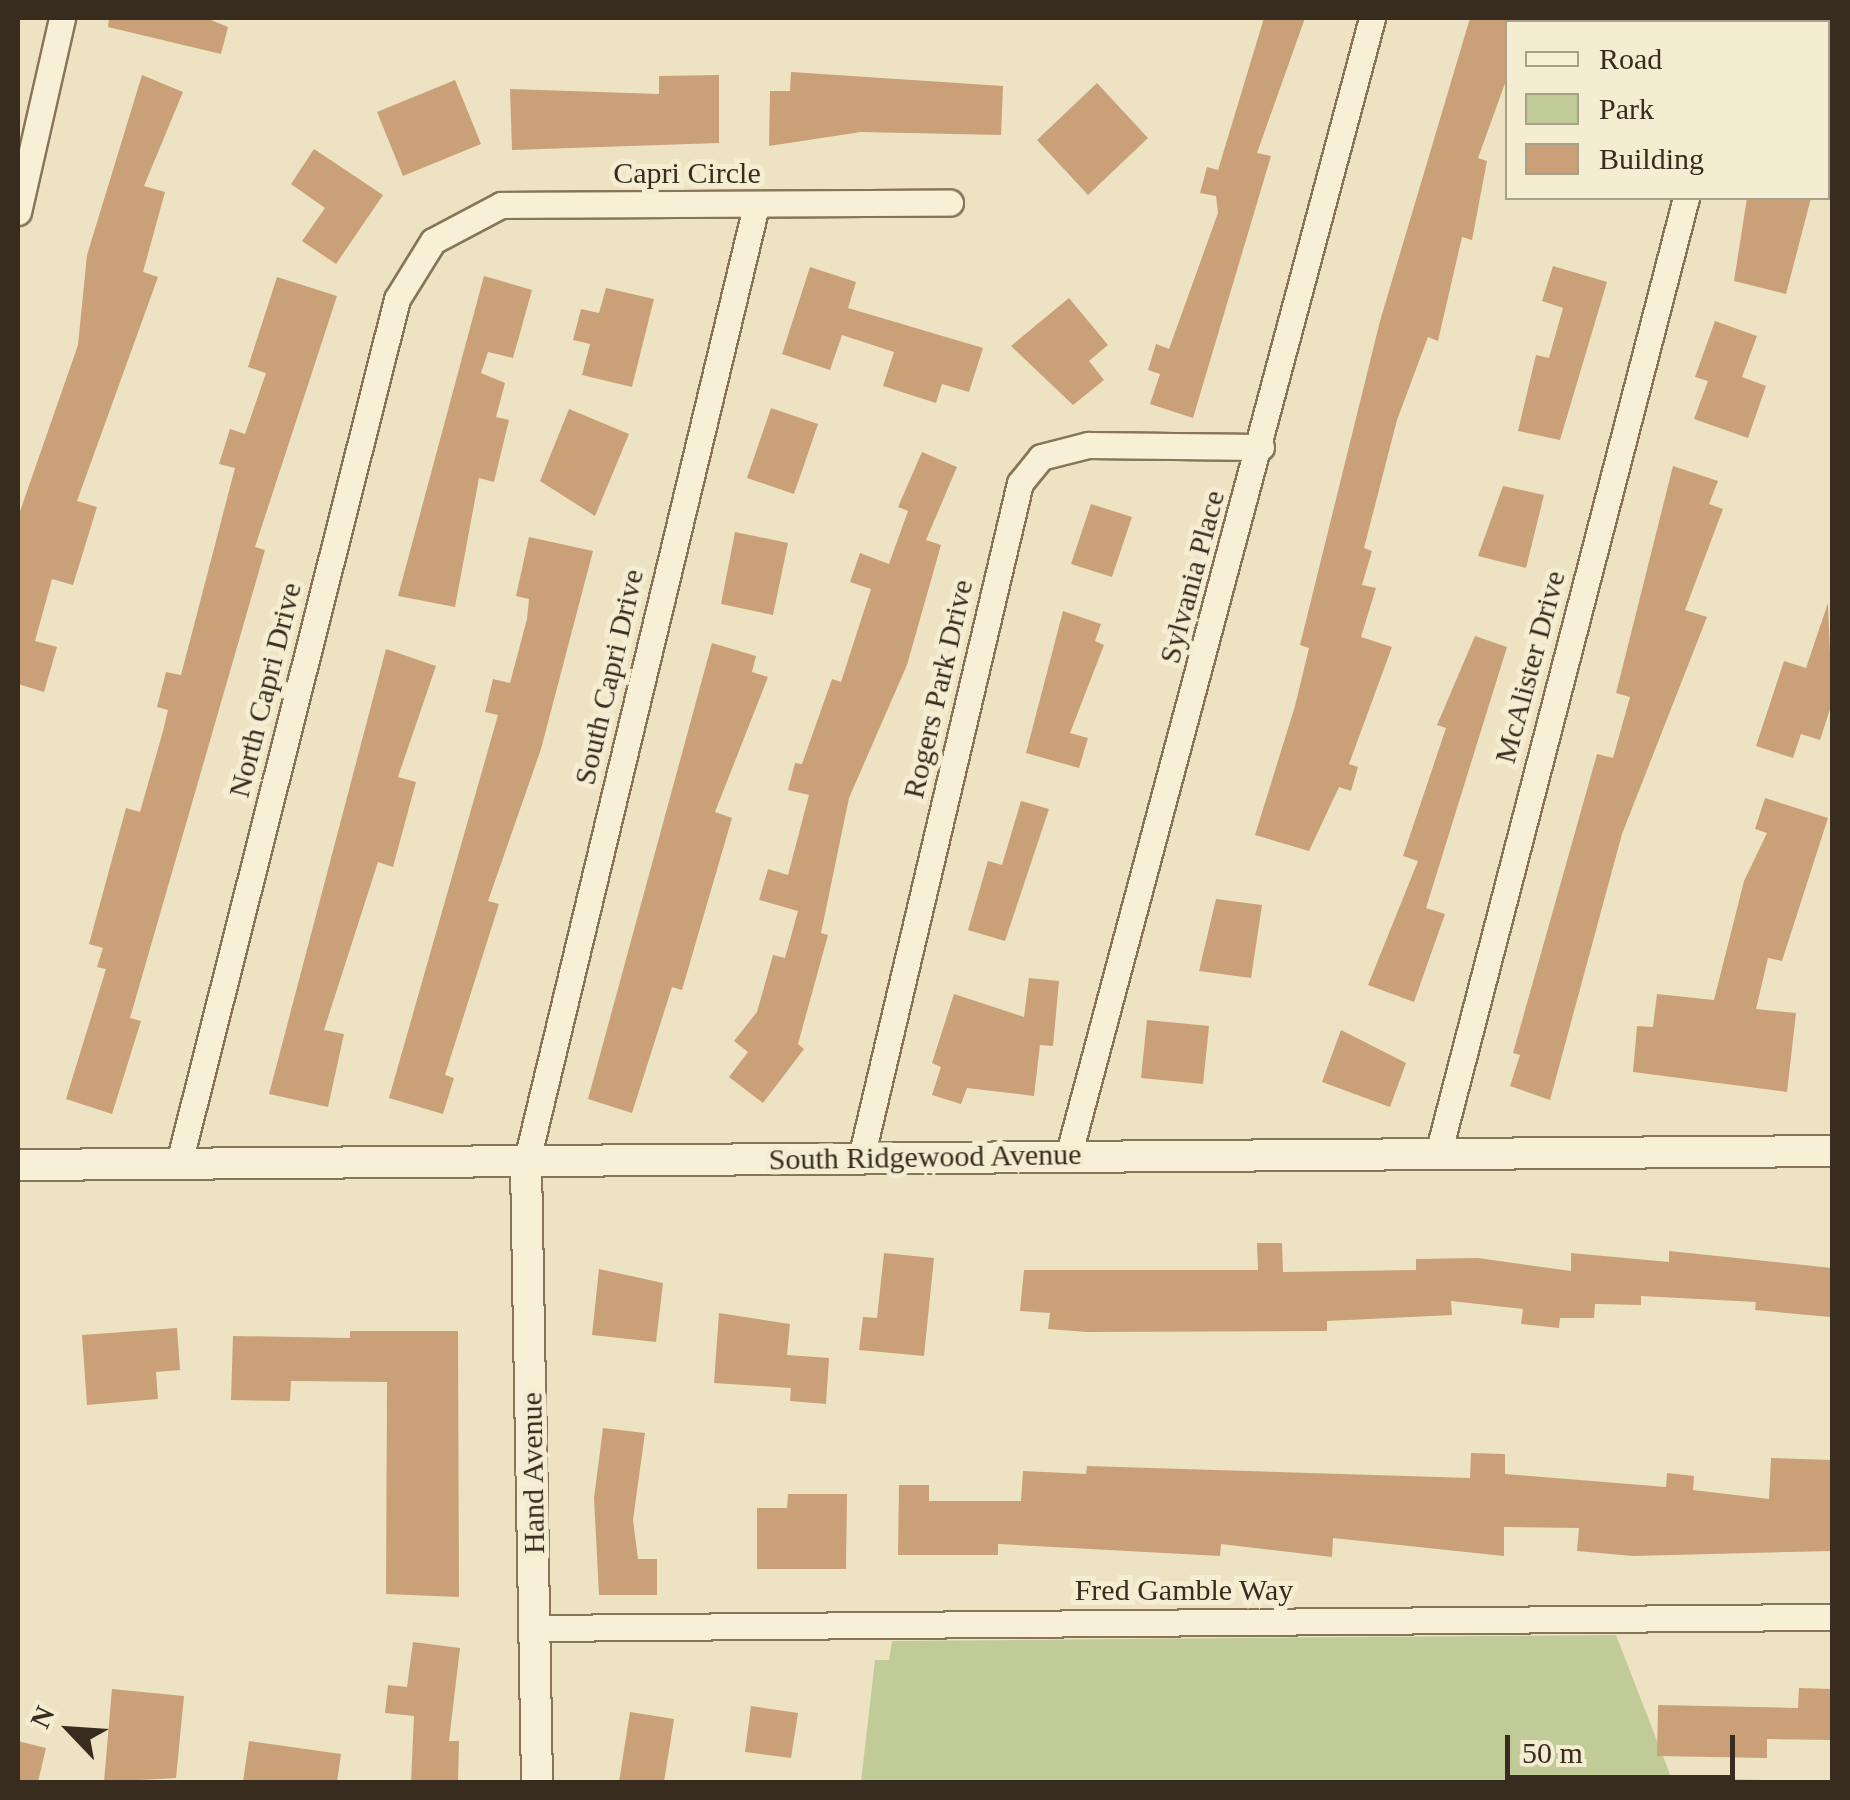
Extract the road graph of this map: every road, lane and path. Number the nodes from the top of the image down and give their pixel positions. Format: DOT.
graph roads {
  1 [pos="62,18"];
  2 [pos="1372,18"];
  3 [pos="1685,200"];
  4 [pos="950,203"];
  5 [pos="756,206"];
  6 [pos="18,212"];
  7 [pos="433,241"];
  8 [pos="1261,447"];
  9 [pos="1832,1151"];
  10 [pos="1069,1153"];
  11 [pos="1438,1154"];
  12 [pos="861,1158"];
  13 [pos="178,1163"];
  14 [pos="526,1164"];
  15 [pos="18,1165"];
  16 [pos="1832,1617"];
  17 [pos="536,1628"];
  18 [pos="537,1782"];
  1 -- 6 [label="street"];
  2 -- 8 [label="street, Sylvania Place"];
  3 -- 11 [label="street, McAlister Drive"];
  4 -- 5 [label="street, Capri Circle"];
  5 -- 7 [label="street, Capri Circle"];
  5 -- 14 [label="street, South Capri Drive"];
  7 -- 13 [label="street, North Capri Drive"];
  8 -- 10 [label="street, Sylvania Place"];
  8 -- 12 [label="street, Rogers Park Drive"];
  9 -- 11 [label="street, South Ridgewood Avenue"];
  10 -- 11 [label="street, South Ridgewood Avenue"];
  10 -- 12 [label="street, South Ridgewood Avenue"];
  12 -- 14 [label="street, South Ridgewood Avenue"];
  13 -- 14 [label="street, South Ridgewood Avenue"];
  13 -- 15 [label="street, South Ridgewood Avenue"];
  14 -- 17 [label="street, Hand Avenue"];
  16 -- 17 [label="street, Fred Gamble Way"];
  17 -- 18 [label="street, Hand Avenue"];
}
